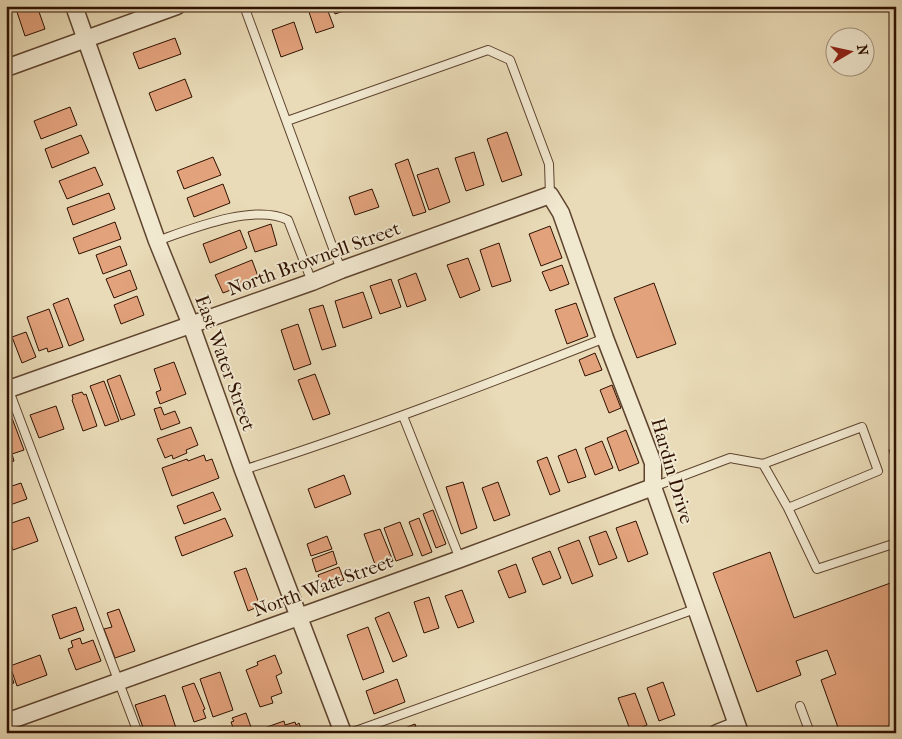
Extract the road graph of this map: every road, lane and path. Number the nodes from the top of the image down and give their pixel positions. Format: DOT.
graph roads {
  1 [pos="74,6"];
  2 [pos="178,6"];
  3 [pos="244,6"];
  4 [pos="86,39"];
  5 [pos="6,68"];
  6 [pos="287,121"];
  7 [pos="550,196"];
  8 [pos="157,241"];
  9 [pos="341,270"];
  10 [pos="312,282"];
  11 [pos="191,325"];
  12 [pos="605,338"];
  13 [pos="7,387"];
  14 [pos="403,416"];
  15 [pos="763,464"];
  16 [pos="243,470"];
  17 [pos="653,486"];
  18 [pos="788,508"];
  19 [pos="896,543"];
  20 [pos="460,559"];
  21 [pos="695,609"];
  22 [pos="299,616"];
  23 [pos="119,680"];
  24 [pos="800,706"];
  25 [pos="6,722"];
  26 [pos="739,729"];
  27 [pos="138,733"];
  28 [pos="343,733"];
  29 [pos="350,733"];
  30 [pos="717,733"];
  31 [pos="810,733"];
  1 -- 4 [label="street, East Water Street"];
  2 -- 4 [label="street"];
  3 -- 6 [label="lane"];
  4 -- 5 [label="street"];
  4 -- 8 [label="street, East Water Street"];
  6 -- 7 [label="lane"];
  6 -- 9 [label="lane"];
  7 -- 9 [label="street, North Brownell Street"];
  7 -- 12 [label="street, Hardin Drive"];
  8 -- 10 [label="lane"];
  8 -- 11 [label="street, East Water Street"];
  9 -- 10 [label="street, North Brownell Street"];
  10 -- 11 [label="street, North Brownell Street"];
  11 -- 13 [label="street, North Brownell Street"];
  11 -- 16 [label="street, East Water Street"];
  12 -- 14 [label="lane"];
  12 -- 17 [label="street, Hardin Drive"];
  13 -- 23 [label="lane"];
  14 -- 16 [label="lane"];
  14 -- 20 [label="lane"];
  15 -- 17 [label="lane"];
  15 -- 18 [label="lane"];
  15 -- 18 [label="lane"];
  16 -- 22 [label="street, East Water Street"];
  17 -- 20 [label="street, North Watt Street"];
  17 -- 21 [label="street, Hardin Drive"];
  18 -- 19 [label="lane"];
  20 -- 22 [label="street, North Watt Street"];
  21 -- 26 [label="street, Hardin Drive"];
  21 -- 29 [label="lane"];
  22 -- 23 [label="street, North Watt Street"];
  22 -- 28 [label="street, East Water Street"];
  23 -- 25 [label="street, North Watt Street"];
  23 -- 27 [label="lane"];
  24 -- 31 [label="lane"];
  26 -- 30 [label="street"];
}
